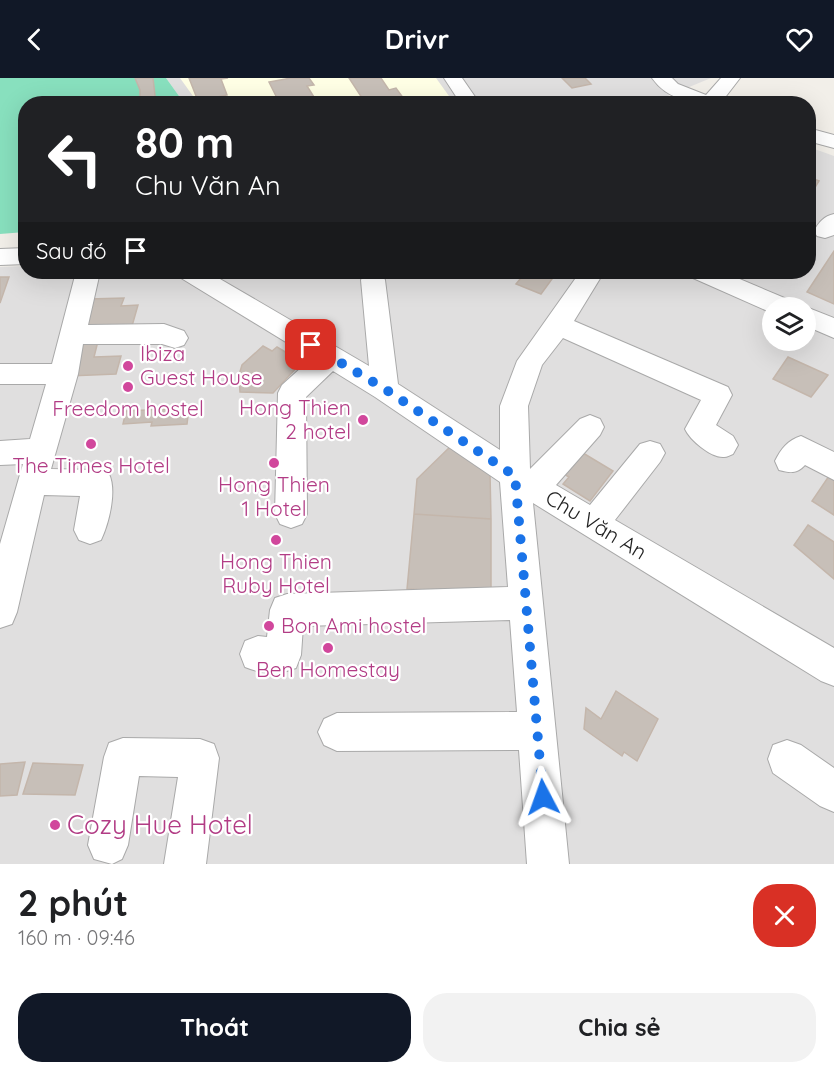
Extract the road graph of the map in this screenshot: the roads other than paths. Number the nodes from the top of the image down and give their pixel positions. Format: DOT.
graph roads {
  1 [pos="453,78"];
  2 [pos="661,78"];
  3 [pos="731,78"];
  4 [pos="465,96"];
  5 [pos="691,96"];
  6 [pos="715,96"];
  7 [pos="816,136"];
  8 [pos="834,142"];
  9 [pos="18,256"];
  10 [pos="0,257"];
  11 [pos="86,279"];
  12 [pos="202,279"];
  13 [pos="588,279"];
  14 [pos="718,279"];
  15 [pos="373,280"];
  16 [pos="762,298"];
  17 [pos="816,321"];
  18 [pos="558,325"];
  19 [pos="834,329"];
  20 [pos="74,335"];
  21 [pos="175,338"];
  22 [pos="331,357"];
  23 [pos="0,374"];
  24 [pos="64,374"];
  25 [pos="385,389"];
  26 [pos="590,427"];
  27 [pos="723,445"];
  28 [pos="41,452"];
  29 [pos="0,453"];
  30 [pos="650,453"];
  31 [pos="790,460"];
  32 [pos="834,467"];
  33 [pos="32,482"];
  34 [pos="524,482"];
  35 [pos="291,514"];
  36 [pos="593,524"];
  37 [pos="90,531"];
  38 [pos="527,603"];
  39 [pos="0,612"];
  40 [pos="258,654"];
  41 [pos="834,668"];
  42 [pos="538,731"];
  43 [pos="337,732"];
  44 [pos="787,759"];
  45 [pos="834,792"];
  46 [pos="108,845"];
  47 [pos="185,864"];
  48 [pos="548,864"];
  1 -- 4 [label="street"];
  2 -- 5 [label="street"];
  3 -- 6 [label="street"];
  7 -- 8 [label="street"];
  9 -- 10 [label="street"];
  11 -- 20 [label="street"];
  12 -- 22 [label="street, Chu Văn An"];
  13 -- 18 [label="street"];
  14 -- 16 [label="street"];
  15 -- 25 [label="street"];
  17 -- 19 [label="street"];
  18 -- 27 [label="street"];
  18 -- 34 [label="street"];
  20 -- 21 [label="street"];
  20 -- 24 [label="street"];
  22 -- 25 [label="street, Chu Văn An"];
  22 -- 35 [label="street"];
  23 -- 24 [label="street"];
  24 -- 28 [label="street"];
  25 -- 34 [label="street, Chu Văn An"];
  26 -- 34 [label="street"];
  28 -- 29 [label="street"];
  28 -- 33 [label="street"];
  30 -- 36 [label="street"];
  31 -- 32 [label="street"];
  33 -- 37 [label="street"];
  33 -- 39 [label="street"];
  34 -- 36 [label="street, Chu Văn An"];
  34 -- 38 [label="street"];
  36 -- 41 [label="street, Chu Văn An"];
  38 -- 40 [label="street"];
  38 -- 42 [label="street"];
  42 -- 43 [label="street"];
  42 -- 48 [label="street"];
  44 -- 45 [label="street"];
  46 -- 47 [label="street"];
}
